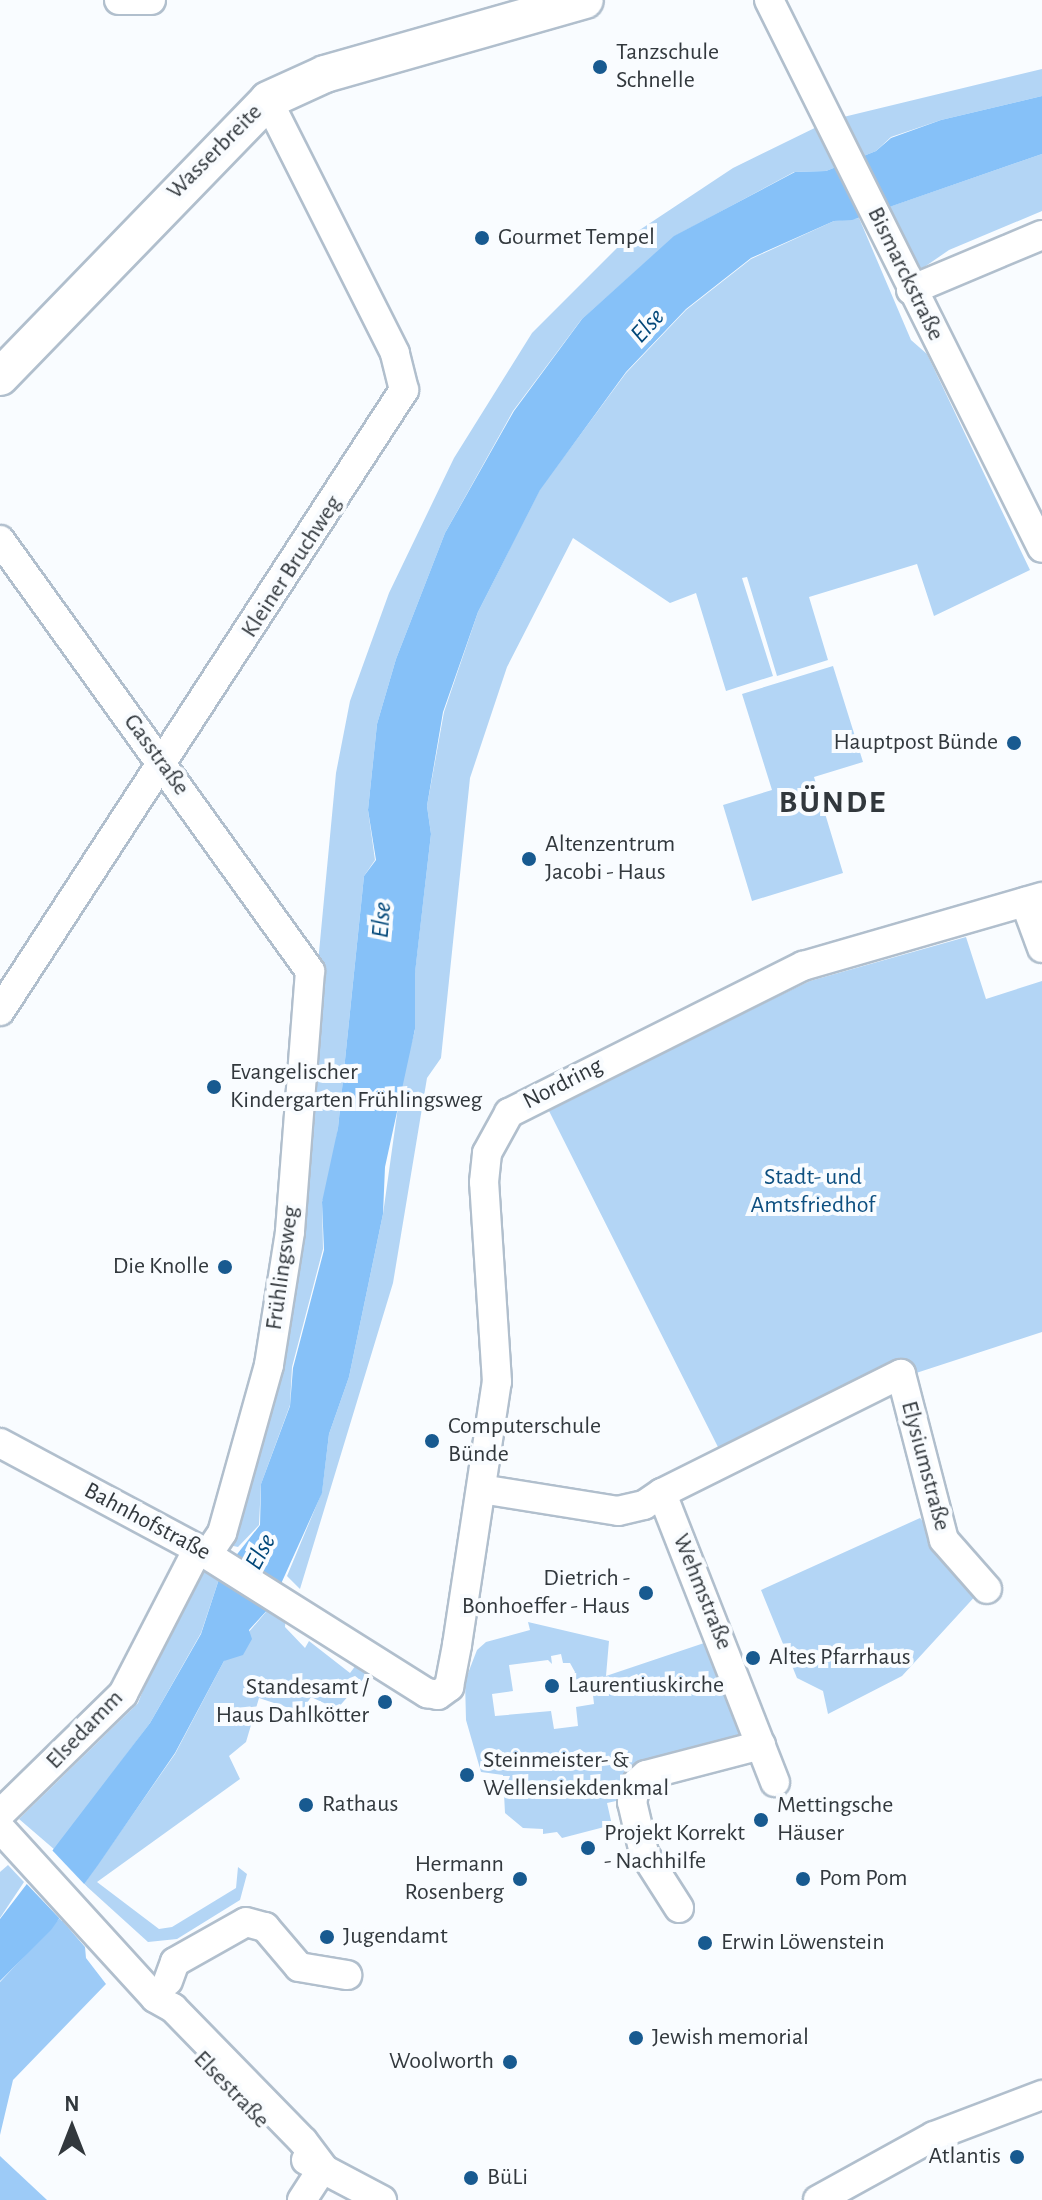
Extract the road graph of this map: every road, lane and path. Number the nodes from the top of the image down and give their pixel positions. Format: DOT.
graph roads {
  1 [pos="119,0"];
  2 [pos="151,0"];
  3 [pos="585,0"];
  4 [pos="769,0"];
  5 [pos="268,100"];
  6 [pos="1042,235"];
  7 [pos="911,290"];
  8 [pos="0,377"];
  9 [pos="0,540"];
  10 [pos="1042,548"];
  11 [pos="163,764"];
  12 [pos="1034,900"];
  13 [pos="1042,948"];
  14 [pos="310,971"];
  15 [pos="0,1011"];
  16 [pos="0,1443"];
  17 [pos="481,1489"];
  18 [pos="662,1493"];
  19 [pos="208,1555"];
  20 [pos="987,1589"];
  21 [pos="441,1704"];
  22 [pos="761,1745"];
  23 [pos="775,1782"];
  24 [pos="4,1827"];
  25 [pos="679,1908"];
  26 [pos="347,1975"];
  27 [pos="157,1989"];
  28 [pos="1039,2096"];
  29 [pos="323,2168"];
  30 [pos="302,2200"];
  31 [pos="382,2200"];
  32 [pos="818,2200"];
  1 -- 2 [label="street"];
  3 -- 5 [label="main road, Wasserbreite"];
  4 -- 7 [label="street, Bismarckstraße"];
  5 -- 8 [label="main road, Wasserbreite"];
  5 -- 11 [label="street, Kleiner Bruchweg"];
  6 -- 7 [label="street"];
  7 -- 10 [label="street, Bismarckstraße"];
  9 -- 11 [label="street, Gasstraße"];
  11 -- 14 [label="street, Gasstraße"];
  11 -- 15 [label="street, Kleiner Bruchweg"];
  12 -- 13 [label="street"];
  12 -- 17 [label="street, Nordring"];
  14 -- 19 [label="street, Frühlingsweg"];
  16 -- 19 [label="street, Bahnhofstraße"];
  17 -- 18 [label="street"];
  17 -- 21 [label="street, Nordring"];
  18 -- 20 [label="street, Elysiumstraße"];
  18 -- 22 [label="street, Wehmstraße"];
  19 -- 21 [label="street, Bahnhofstraße"];
  19 -- 24 [label="street, Elsedamm"];
  22 -- 23 [label="street, Wehmstraße"];
  22 -- 25 [label="street"];
  24 -- 27 [label="street, Elsestraße"];
  26 -- 27 [label="street"];
  27 -- 29 [label="street, Elsestraße"];
  28 -- 32 [label="street"];
  29 -- 30 [label="street"];
  29 -- 31 [label="street, Elsestraße"];
}
